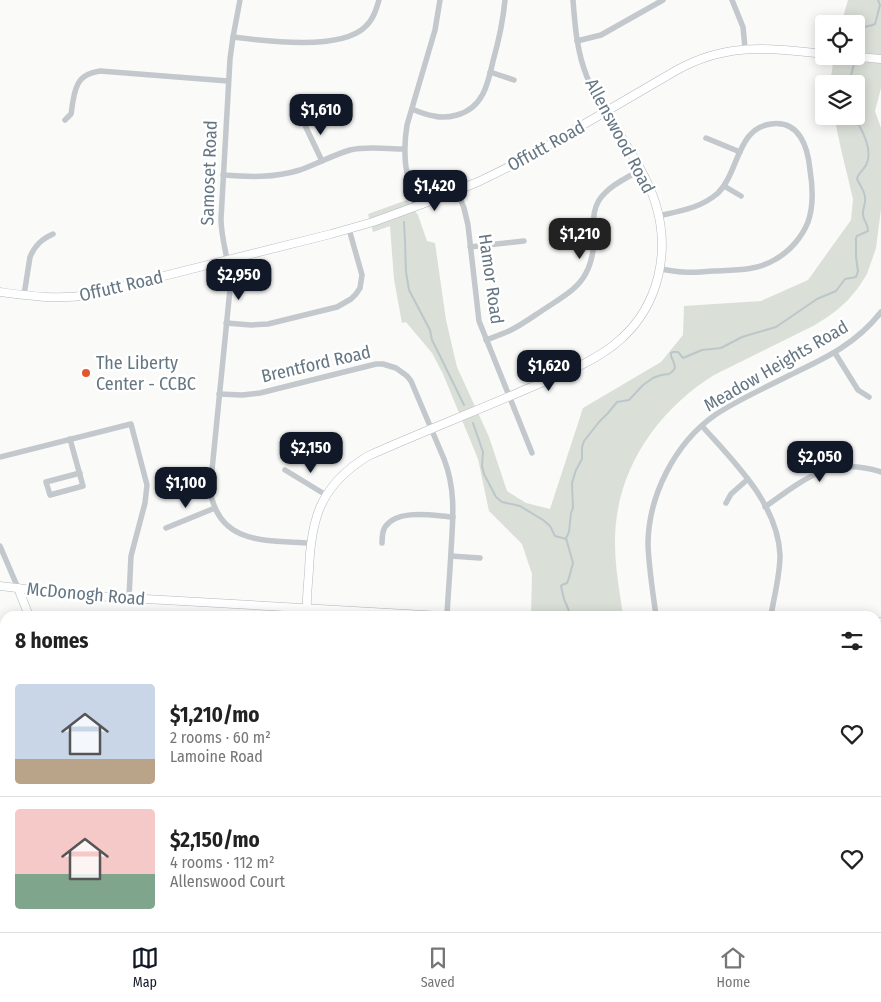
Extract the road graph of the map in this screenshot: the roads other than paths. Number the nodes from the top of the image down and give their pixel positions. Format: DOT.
graph roads {
  1 [pos="240,0"];
  2 [pos="379,0"];
  3 [pos="440,0"];
  4 [pos="505,0"];
  5 [pos="573,0"];
  6 [pos="663,0"];
  7 [pos="732,0"];
  8 [pos="653,2"];
  9 [pos="233,37"];
  10 [pos="577,41"];
  11 [pos="745,48"];
  12 [pos="815,53"];
  13 [pos="865,58"];
  14 [pos="881,60"];
  15 [pos="490,72"];
  16 [pos="514,80"];
  17 [pos="228,81"];
  18 [pos="412,109"];
  19 [pos="606,112"];
  20 [pos="302,119"];
  21 [pos="65,120"];
  22 [pos="706,138"];
  23 [pos="404,149"];
  24 [pos="740,152"];
  25 [pos="322,161"];
  26 [pos="640,170"];
  27 [pos="223,175"];
  28 [pos="724,186"];
  29 [pos="457,191"];
  30 [pos="741,196"];
  31 [pos="416,207"];
  32 [pos="658,216"];
  33 [pos="349,229"];
  34 [pos="53,234"];
  35 [pos="524,240"];
  36 [pos="470,246"];
  37 [pos="227,260"];
  38 [pos="660,269"];
  39 [pos="0,292"];
  40 [pos="24,295"];
  41 [pos="881,312"];
  42 [pos="226,323"];
  43 [pos="486,340"];
  44 [pos="835,352"];
  45 [pos="219,394"];
  46 [pos="509,397"];
  47 [pos="869,397"];
  48 [pos="702,426"];
  49 [pos="432,429"];
  50 [pos="70,440"];
  51 [pos="532,453"];
  52 [pos="0,457"];
  53 [pos="285,470"];
  54 [pos="881,472"];
  55 [pos="80,473"];
  56 [pos="748,479"];
  57 [pos="326,495"];
  58 [pos="726,503"];
  59 [pos="766,507"];
  60 [pos="215,508"];
  61 [pos="453,517"];
  62 [pos="166,528"];
  63 [pos="310,543"];
  64 [pos="382,543"];
  65 [pos="0,546"];
  66 [pos="451,556"];
  67 [pos="480,558"];
  68 [pos="0,586"];
  69 [pos="18,588"];
  70 [pos="129,598"];
  71 [pos="27,611"];
  72 [pos="283,611"];
  73 [pos="307,611"];
  74 [pos="447,611"];
  75 [pos="655,611"];
  76 [pos="772,611"];
  1 -- 9 [label="street, Samoset Road"];
  2 -- 9 [label="street"];
  3 -- 18 [label="street"];
  4 -- 15 [label="street"];
  5 -- 10 [label="street, Allenswood Road"];
  6 -- 8 [label="street"];
  7 -- 11 [label="street"];
  8 -- 10 [label="street"];
  9 -- 17 [label="street, Samoset Road"];
  10 -- 19 [label="street, Allenswood Road"];
  11 -- 12 [label="street, Offutt Road"];
  11 -- 19 [label="street, Offutt Road"];
  13 -- 14 [label="street"];
  15 -- 16 [label="street"];
  15 -- 18 [label="street"];
  17 -- 21 [label="street"];
  17 -- 27 [label="street, Samoset Road"];
  18 -- 23 [label="street"];
  19 -- 26 [label="street, Allenswood Road"];
  19 -- 29 [label="street, Offutt Road"];
  20 -- 25 [label="street"];
  22 -- 24 [label="street"];
  23 -- 25 [label="street"];
  23 -- 31 [label="street"];
  24 -- 28 [label="street"];
  24 -- 38 [label="street"];
  25 -- 27 [label="street"];
  26 -- 32 [label="street, Allenswood Road"];
  26 -- 43 [label="street"];
  27 -- 37 [label="street, Samoset Road"];
  28 -- 30 [label="street"];
  28 -- 32 [label="street"];
  29 -- 31 [label="street, Offutt Road"];
  29 -- 36 [label="street, Hamor Road"];
  31 -- 33 [label="street, Offutt Road"];
  32 -- 38 [label="street, Allenswood Road"];
  33 -- 37 [label="street, Offutt Road"];
  33 -- 42 [label="street"];
  34 -- 40 [label="street"];
  35 -- 36 [label="street"];
  36 -- 43 [label="street, Hamor Road"];
  37 -- 40 [label="street, Offutt Road"];
  37 -- 42 [label="street, Samoset Road"];
  38 -- 46 [label="street, Allenswood Road"];
  39 -- 40 [label="street, Offutt Road"];
  41 -- 44 [label="street, Meadow Heights Road"];
  42 -- 45 [label="street, Samoset Road"];
  43 -- 46 [label="street, Hamor Road"];
  44 -- 47 [label="street"];
  44 -- 48 [label="street, Meadow Heights Road"];
  45 -- 49 [label="street, Brentford Road"];
  45 -- 60 [label="street, Samoset Road"];
  46 -- 49 [label="street, Allenswood Road"];
  46 -- 51 [label="street, Hamor Road"];
  48 -- 56 [label="street"];
  48 -- 75 [label="street, Meadow Heights Road"];
  49 -- 57 [label="street, Allenswood Road"];
  49 -- 61 [label="street, Brentford Road"];
  50 -- 52 [label="street"];
  50 -- 55 [label="street"];
  50 -- 70 [label="street"];
  53 -- 57 [label="street"];
  54 -- 59 [label="street"];
  55 -- 55 [label="street"];
  56 -- 58 [label="street"];
  56 -- 59 [label="street"];
  57 -- 63 [label="street, Allenswood Road"];
  59 -- 76 [label="street"];
  60 -- 62 [label="street"];
  60 -- 63 [label="street, Samoset Road"];
  61 -- 64 [label="street"];
  61 -- 66 [label="street, Brentford Road"];
  63 -- 73 [label="street, Allenswood Road"];
  65 -- 69 [label="street"];
  66 -- 67 [label="street"];
  66 -- 74 [label="street, Brentford Road"];
  68 -- 69 [label="street, McDonogh Road"];
  69 -- 70 [label="street, McDonogh Road"];
  69 -- 71 [label="street"];
  70 -- 72 [label="street, McDonogh Road"];
}
